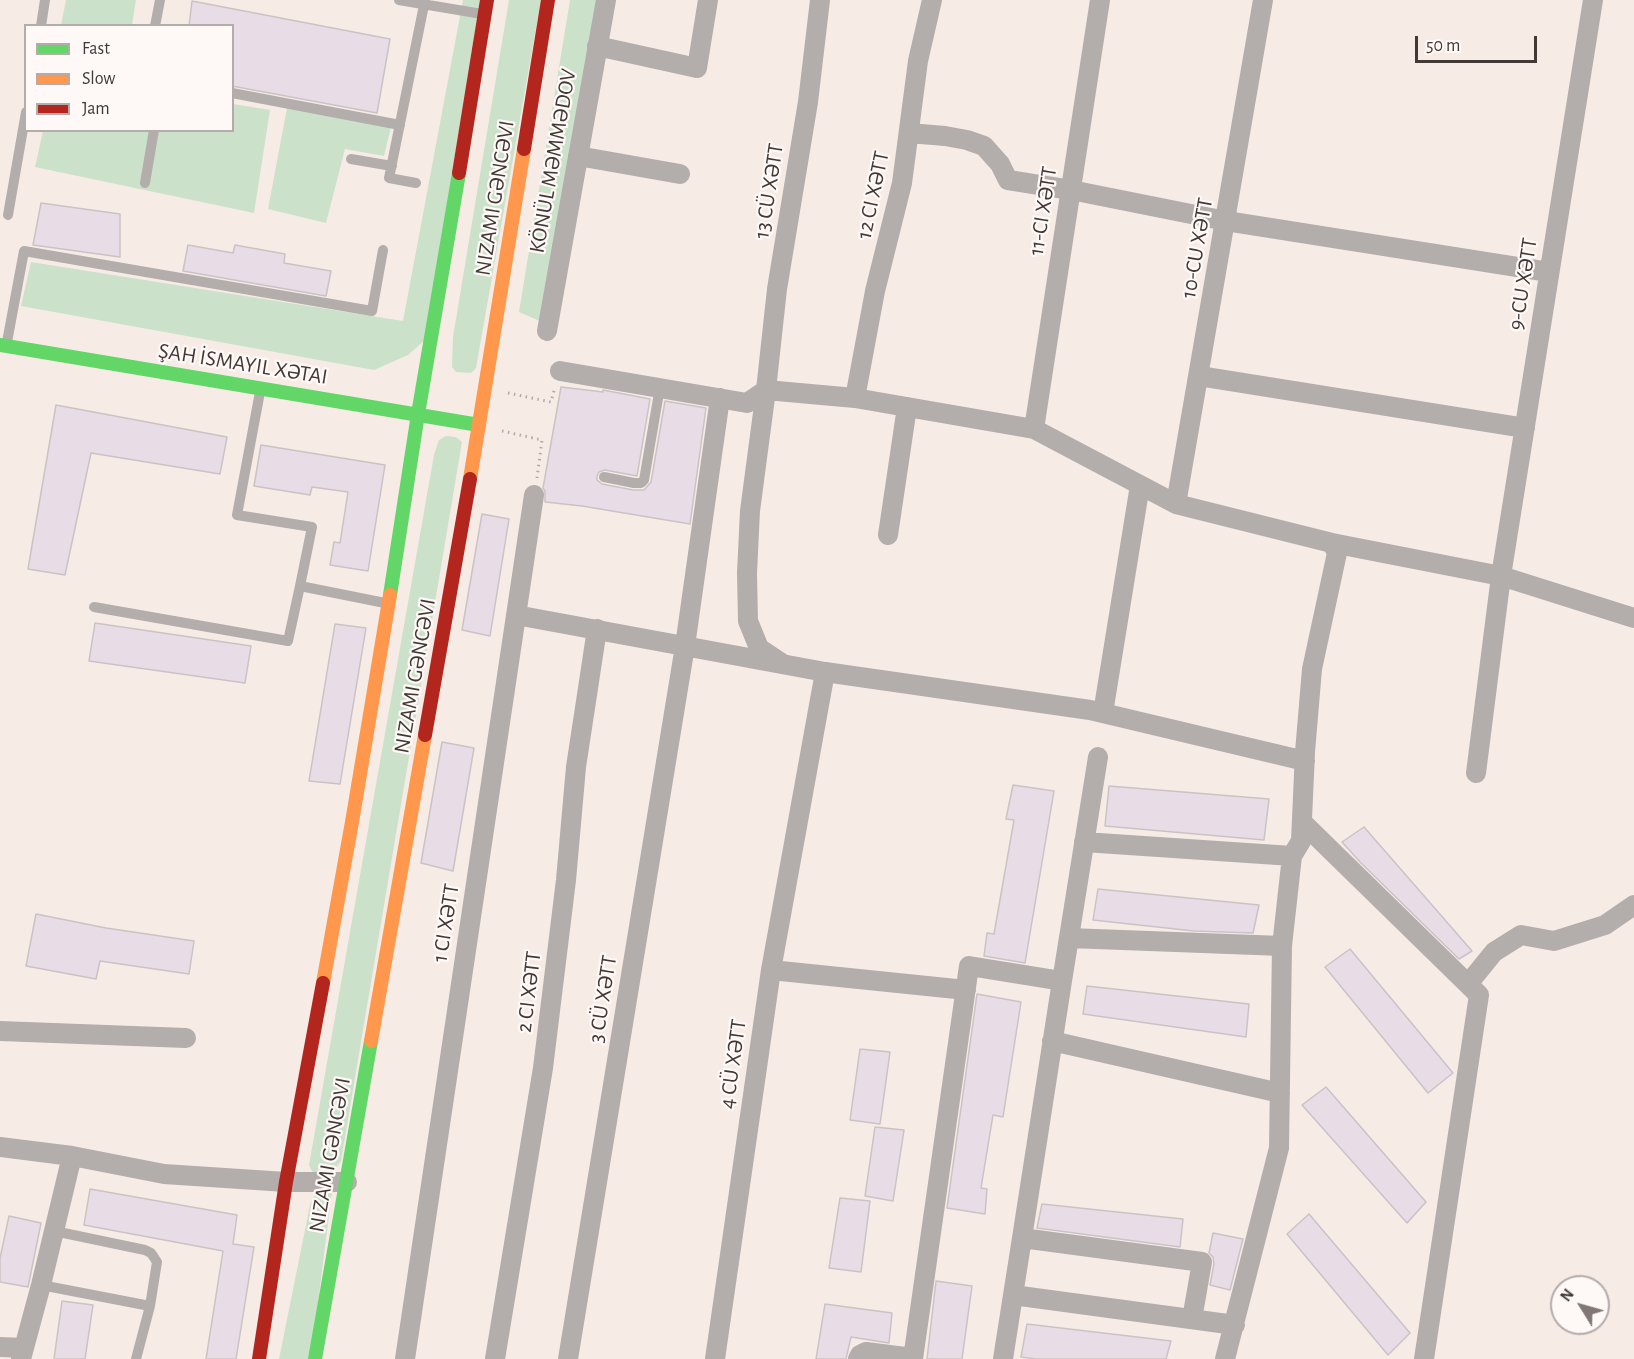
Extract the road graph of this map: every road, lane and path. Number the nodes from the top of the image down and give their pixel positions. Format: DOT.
graph roads {
  1 [pos="45,0"];
  2 [pos="160,0"];
  3 [pos="399,0"];
  4 [pos="487,0"];
  5 [pos="548,0"];
  6 [pos="606,0"];
  7 [pos="708,0"];
  8 [pos="820,0"];
  9 [pos="932,0"];
  10 [pos="1100,0"];
  11 [pos="1263,0"];
  12 [pos="1593,0"];
  13 [pos="424,2"];
  14 [pos="485,14"];
  15 [pos="40,24"];
  16 [pos="155,24"];
  17 [pos="597,46"];
  18 [pos="234,93"];
  19 [pos="24,123"];
  20 [pos="400,125"];
  21 [pos="154,132"];
  22 [pos="909,133"];
  23 [pos="578,156"];
  24 [pos="351,159"];
  25 [pos="392,166"];
  26 [pos="680,174"];
  27 [pos="146,183"];
  28 [pos="416,183"];
  29 [pos="1071,190"];
  30 [pos="8,215"];
  31 [pos="1226,221"];
  32 [pos="383,250"];
  33 [pos="1550,272"];
  34 [pos="547,331"];
  35 [pos="3,345"];
  36 [pos="560,371"];
  37 [pos="1199,376"];
  38 [pos="660,387"];
  39 [pos="261,388"];
  40 [pos="485,388"];
  41 [pos="766,390"];
  42 [pos="720,398"];
  43 [pos="855,398"];
  44 [pos="907,407"];
  45 [pos="418,414"];
  46 [pos="479,425"];
  47 [pos="1525,428"];
  48 [pos="1034,429"];
  49 [pos="604,477"];
  50 [pos="1140,485"];
  51 [pos="534,495"];
  52 [pos="1176,504"];
  53 [pos="888,535"];
  54 [pos="1332,543"];
  55 [pos="1501,576"];
  56 [pos="300,586"];
  57 [pos="388,603"];
  58 [pos="94,607"];
  59 [pos="516,615"];
  60 [pos="1634,618"];
  61 [pos="597,629"];
  62 [pos="685,646"];
  63 [pos="783,664"];
  64 [pos="825,672"];
  65 [pos="1103,713"];
  66 [pos="1098,757"];
  67 [pos="1305,761"];
  68 [pos="1476,773"];
  69 [pos="1302,822"];
  70 [pos="1084,842"];
  71 [pos="1292,856"];
  72 [pos="1634,905"];
  73 [pos="1069,938"];
  74 [pos="1282,946"];
  75 [pos="771,970"];
  76 [pos="1062,981"];
  77 [pos="1468,984"];
  78 [pos="966,990"];
  79 [pos="0,1031"];
  80 [pos="186,1038"];
  81 [pos="1052,1041"];
  82 [pos="1280,1093"];
  83 [pos="0,1147"];
  84 [pos="72,1156"];
  85 [pos="286,1182"];
  86 [pos="347,1182"];
  87 [pos="54,1231"];
  88 [pos="1022,1238"];
  89 [pos="41,1285"];
  90 [pos="1013,1295"];
  91 [pos="150,1306"];
  92 [pos="1192,1319"];
  93 [pos="1235,1325"];
  94 [pos="0,1347"];
  95 [pos="22,1353"];
  96 [pos="913,1358"];
  97 [pos="136,1359"];
  98 [pos="259,1359"];
  99 [pos="315,1359"];
  100 [pos="405,1359"];
  101 [pos="495,1359"];
  102 [pos="568,1359"];
  103 [pos="715,1359"];
  104 [pos="858,1359"];
  105 [pos="1003,1359"];
  106 [pos="1225,1359"];
  107 [pos="1424,1359"];
  1 -- 15 [label="lane"];
  2 -- 16 [label="lane"];
  3 -- 13 [label="lane"];
  4 -- 14 [label="main road, NIZAMI GƏNCƏVI"];
  5 -- 40 [label="main road, NIZAMI GƏNCƏVI"];
  6 -- 17 [label="street, KÖNÜL MƏMMƏDOV"];
  7 -- 17 [label="street"];
  8 -- 41 [label="street, 13 CÜ XƏTT"];
  9 -- 22 [label="street, 12 CI XƏTT"];
  10 -- 29 [label="street, 11-CI XƏTT"];
  11 -- 31 [label="street, 10-CU XƏTT"];
  12 -- 33 [label="street, 9-CU XƏTT"];
  13 -- 14 [label="lane"];
  13 -- 20 [label="lane"];
  14 -- 45 [label="main road, NIZAMI GƏNCƏVI"];
  17 -- 23 [label="street, KÖNÜL MƏMMƏDOV"];
  18 -- 20 [label="lane"];
  19 -- 30 [label="lane"];
  20 -- 25 [label="lane"];
  21 -- 27 [label="lane"];
  22 -- 29 [label="street"];
  22 -- 43 [label="street, 12 CI XƏTT"];
  23 -- 26 [label="street"];
  23 -- 34 [label="street, KÖNÜL MƏMMƏDOV"];
  24 -- 25 [label="lane"];
  25 -- 28 [label="lane"];
  29 -- 31 [label="street"];
  29 -- 48 [label="street, 11-CI XƏTT"];
  31 -- 33 [label="street"];
  31 -- 37 [label="street, 10-CU XƏTT"];
  32 -- 35 [label="lane"];
  33 -- 47 [label="street, 9-CU XƏTT"];
  35 -- 39 [label="main road"];
  36 -- 38 [label="street"];
  36 -- 40 [label="path"];
  37 -- 47 [label="street"];
  37 -- 52 [label="street, 10-CU XƏTT"];
  38 -- 42 [label="street"];
  38 -- 49 [label="lane"];
  39 -- 45 [label="main road"];
  39 -- 56 [label="lane"];
  40 -- 46 [label="main road, NIZAMI GƏNCƏVI"];
  41 -- 42 [label="street"];
  41 -- 43 [label="street"];
  41 -- 63 [label="street, 13 CÜ XƏTT"];
  42 -- 62 [label="street, 3 CÜ XƏTT"];
  43 -- 44 [label="street"];
  44 -- 48 [label="street"];
  44 -- 53 [label="street"];
  45 -- 46 [label="main road"];
  45 -- 57 [label="main road, NIZAMI GƏNCƏVI"];
  46 -- 51 [label="path"];
  46 -- 86 [label="main road, NIZAMI GƏNCƏVI"];
  47 -- 55 [label="street, 9-CU XƏTT"];
  48 -- 50 [label="street"];
  50 -- 52 [label="street"];
  50 -- 65 [label="street"];
  51 -- 59 [label="street, 1 CI XƏTT"];
  52 -- 54 [label="street"];
  54 -- 55 [label="street"];
  54 -- 67 [label="street"];
  55 -- 60 [label="street"];
  55 -- 68 [label="street, 9-CU XƏTT"];
  56 -- 57 [label="lane"];
  56 -- 58 [label="lane"];
  57 -- 85 [label="main road, NIZAMI GƏNCƏVI"];
  59 -- 61 [label="street"];
  59 -- 100 [label="street, 1 CI XƏTT"];
  61 -- 62 [label="street"];
  61 -- 101 [label="street, 2 CI XƏTT"];
  62 -- 63 [label="street"];
  62 -- 102 [label="street, 3 CÜ XƏTT"];
  63 -- 64 [label="street"];
  64 -- 65 [label="street"];
  64 -- 75 [label="street, 4 CÜ XƏTT"];
  65 -- 67 [label="street"];
  66 -- 70 [label="street"];
  67 -- 69 [label="street"];
  69 -- 71 [label="street"];
  69 -- 77 [label="street"];
  70 -- 71 [label="street"];
  70 -- 73 [label="street"];
  71 -- 74 [label="street"];
  72 -- 77 [label="street"];
  73 -- 74 [label="street"];
  73 -- 76 [label="street"];
  74 -- 82 [label="street"];
  75 -- 78 [label="street"];
  75 -- 103 [label="street, 4 CÜ XƏTT"];
  76 -- 78 [label="street"];
  76 -- 81 [label="street"];
  77 -- 107 [label="street"];
  78 -- 96 [label="street"];
  79 -- 80 [label="street"];
  81 -- 82 [label="street"];
  81 -- 88 [label="street"];
  82 -- 93 [label="street"];
  83 -- 84 [label="street"];
  84 -- 85 [label="street"];
  84 -- 87 [label="street"];
  85 -- 86 [label="street"];
  85 -- 98 [label="main road, NIZAMI GƏNCƏVI"];
  86 -- 99 [label="main road, NIZAMI GƏNCƏVI"];
  87 -- 89 [label="street"];
  87 -- 91 [label="lane"];
  88 -- 90 [label="street"];
  88 -- 92 [label="street"];
  89 -- 91 [label="lane"];
  89 -- 95 [label="street"];
  90 -- 92 [label="street"];
  90 -- 105 [label="street"];
  91 -- 97 [label="lane"];
  92 -- 93 [label="street"];
  93 -- 106 [label="street"];
  94 -- 95 [label="street"];
  96 -- 104 [label="street"];
}
